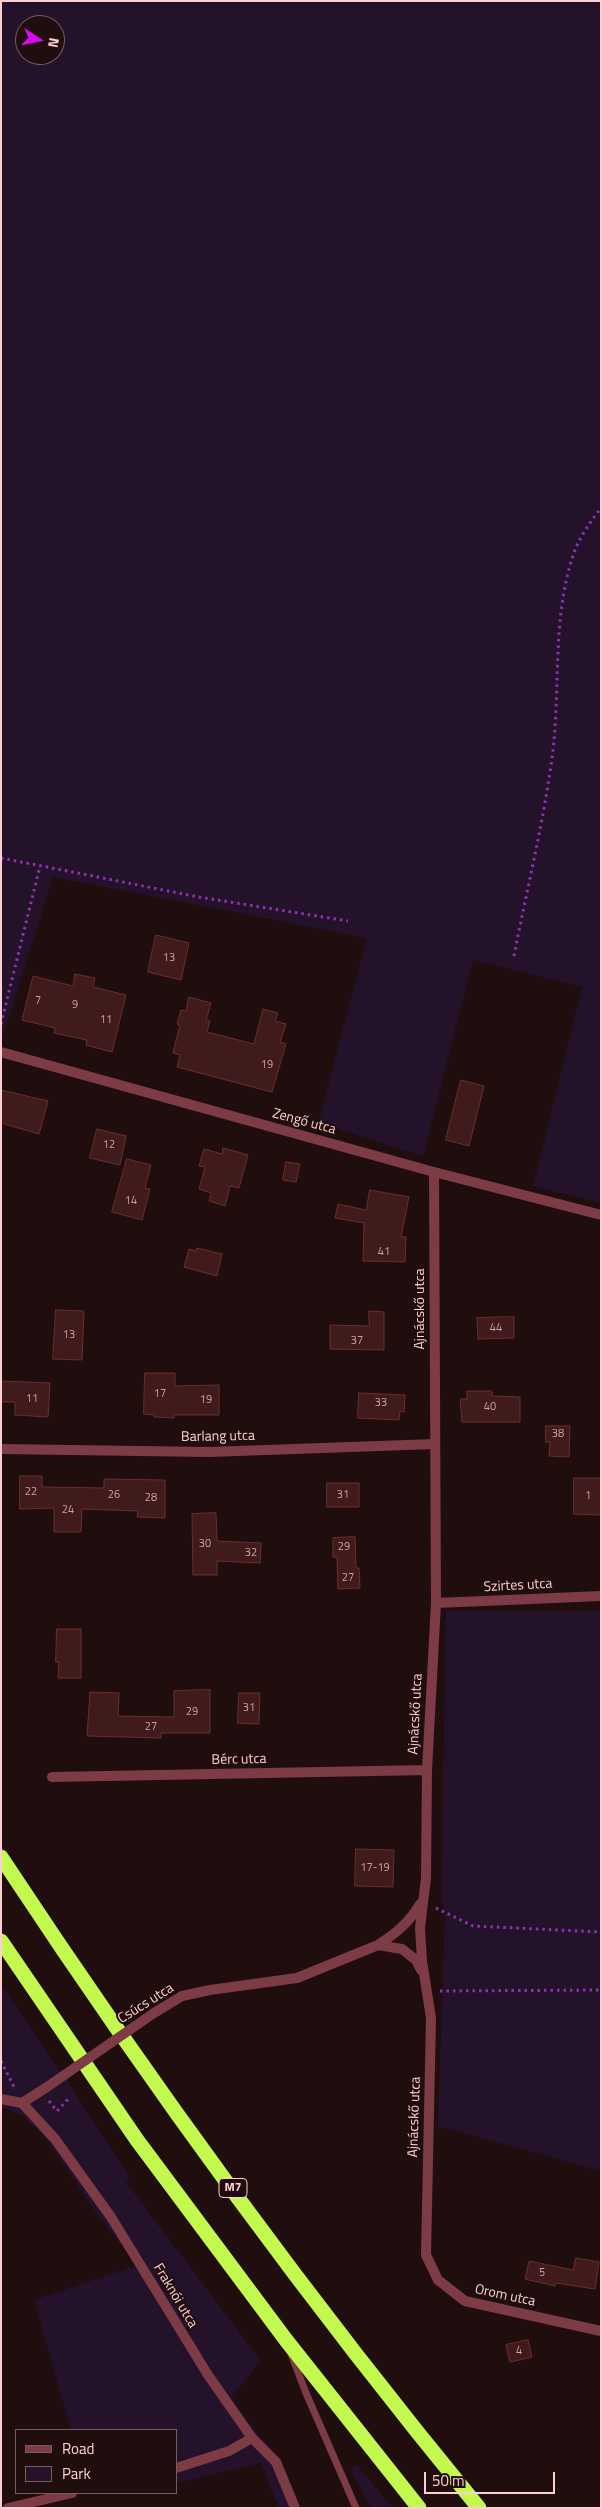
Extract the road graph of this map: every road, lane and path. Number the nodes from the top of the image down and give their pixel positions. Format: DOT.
graph roads {
  1 [pos="601,508"];
  2 [pos="1,858"];
  3 [pos="40,866"];
  4 [pos="348,921"];
  5 [pos="514,956"];
  6 [pos="1,1024"];
  7 [pos="1,1052"];
  8 [pos="434,1172"];
  9 [pos="601,1215"];
  10 [pos="435,1444"];
  11 [pos="1,1449"];
  12 [pos="601,1596"];
  13 [pos="436,1603"];
  14 [pos="427,1770"];
  15 [pos="52,1777"];
  16 [pos="1,1857"];
  17 [pos="422,1901"];
  18 [pos="601,1932"];
  19 [pos="1,1941"];
  20 [pos="378,1944"];
  21 [pos="424,1976"];
  22 [pos="601,1990"];
  23 [pos="427,1991"];
  24 [pos="1,2061"];
  25 [pos="70,2097"];
  26 [pos="1,2099"];
  27 [pos="48,2100"];
  28 [pos="22,2103"];
  29 [pos="426,2255"];
  30 [pos="601,2331"];
  31 [pos="286,2340"];
  32 [pos="252,2438"];
  33 [pos="178,2467"];
  34 [pos="68,2494"];
  35 [pos="8,2508"];
  36 [pos="295,2508"];
  37 [pos="356,2508"];
  38 [pos="418,2508"];
  39 [pos="479,2508"];
  1 -- 5 [label="path"];
  2 -- 3 [label="path"];
  3 -- 4 [label="path"];
  3 -- 6 [label="path"];
  7 -- 8 [label="street, Zengő utca"];
  8 -- 9 [label="street, Zengő utca"];
  8 -- 10 [label="street, Ajnácskő utca"];
  10 -- 11 [label="street, Barlang utca"];
  10 -- 13 [label="street, Ajnácskő utca"];
  12 -- 13 [label="street, Szirtes utca"];
  13 -- 14 [label="street, Ajnácskő utca"];
  14 -- 15 [label="street, Bérc utca"];
  14 -- 17 [label="street, Ajnácskő utca"];
  16 -- 39 [label="highway, M7"];
  17 -- 18 [label="path"];
  17 -- 20 [label="street, Csúcs utca"];
  17 -- 21 [label="street, Ajnácskő utca"];
  19 -- 31 [label="highway"];
  20 -- 21 [label="street"];
  20 -- 28 [label="street, Csúcs utca, bridge"];
  21 -- 23 [label="street, Ajnácskő utca"];
  22 -- 23 [label="path"];
  23 -- 29 [label="street, Ajnácskő utca"];
  24 -- 28 [label="path"];
  25 -- 27 [label="path"];
  26 -- 28 [label="street"];
  28 -- 32 [label="street, Fraknói utca"];
  29 -- 30 [label="street, Orom utca"];
  31 -- 37 [label="lane"];
  31 -- 38 [label="highway"];
  32 -- 33 [label="street"];
  32 -- 36 [label="street, Fraknói utca"];
  34 -- 35 [label="street"];
}
